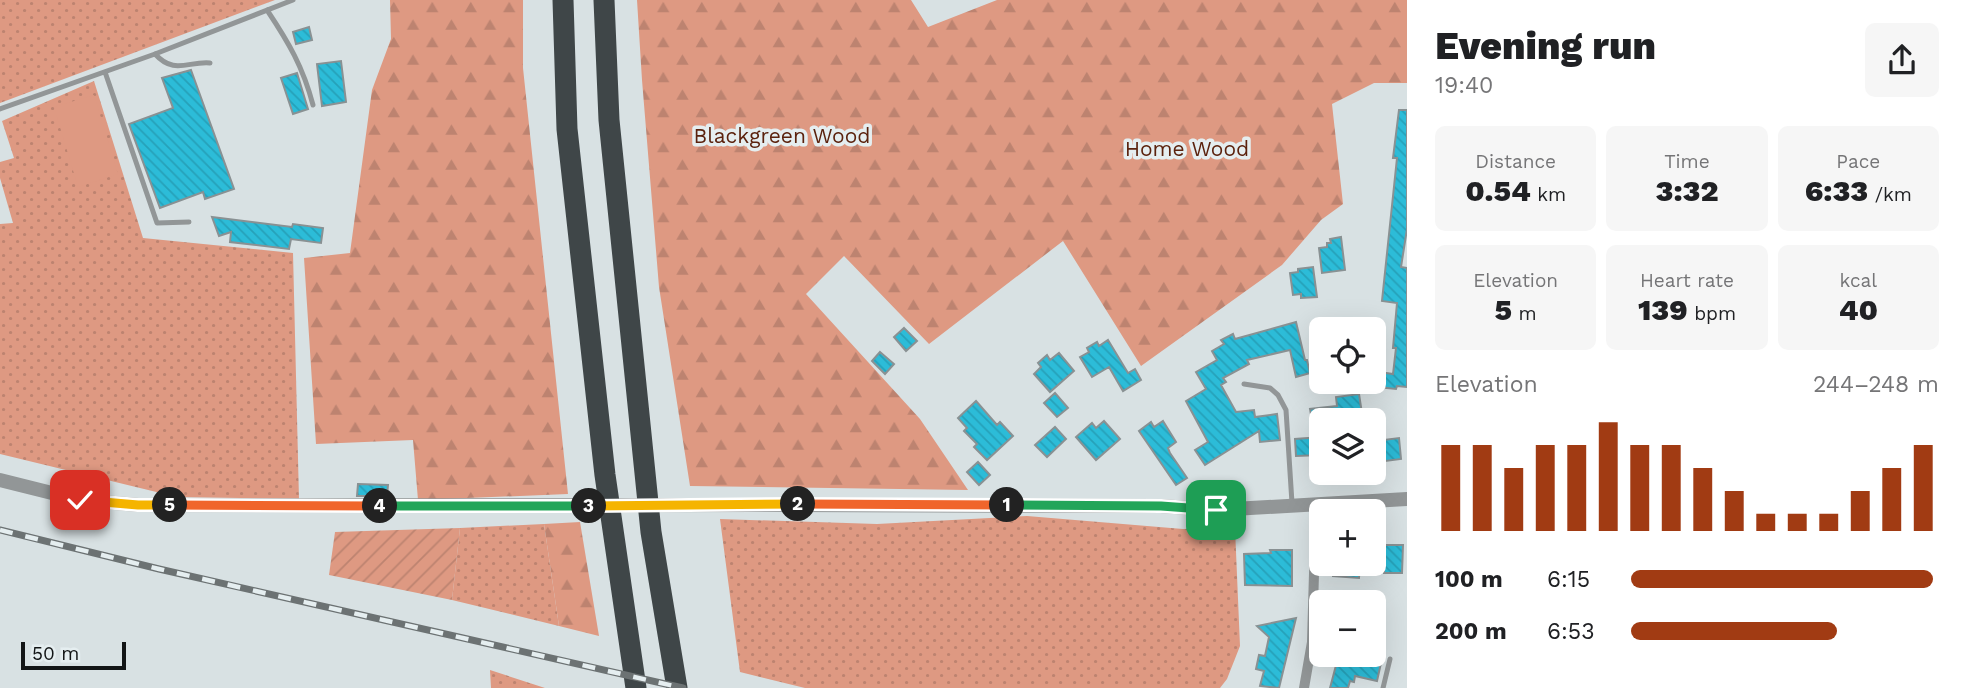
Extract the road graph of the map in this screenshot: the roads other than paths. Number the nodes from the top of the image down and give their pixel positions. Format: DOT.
graph roads {
  1 [pos="293,0"];
  2 [pos="563,0"];
  3 [pos="604,0"];
  4 [pos="267,10"];
  5 [pos="155,54"];
  6 [pos="210,63"];
  7 [pos="105,72"];
  8 [pos="313,105"];
  9 [pos="0,109"];
  10 [pos="189,222"];
  11 [pos="1244,384"];
  12 [pos="0,480"];
  13 [pos="1407,499"];
  14 [pos="1386,500"];
  15 [pos="1309,506"];
  16 [pos="1293,507"];
  17 [pos="1313,576"];
  18 [pos="1390,659"];
  19 [pos="636,688"];
  20 [pos="677,688"];
  21 [pos="1304,688"];
  22 [pos="1383,688"];
  1 -- 4 [label="lane"];
  2 -- 19 [label="highway"];
  3 -- 20 [label="highway"];
  4 -- 5 [label="lane"];
  4 -- 8 [label="lane"];
  5 -- 6 [label="lane"];
  5 -- 7 [label="lane"];
  7 -- 9 [label="lane"];
  7 -- 10 [label="lane"];
  11 -- 16 [label="lane"];
  12 -- 16 [label="street"];
  13 -- 14 [label="street"];
  15 -- 16 [label="street"];
  17 -- 21 [label="street"];
  18 -- 22 [label="lane"];
}
